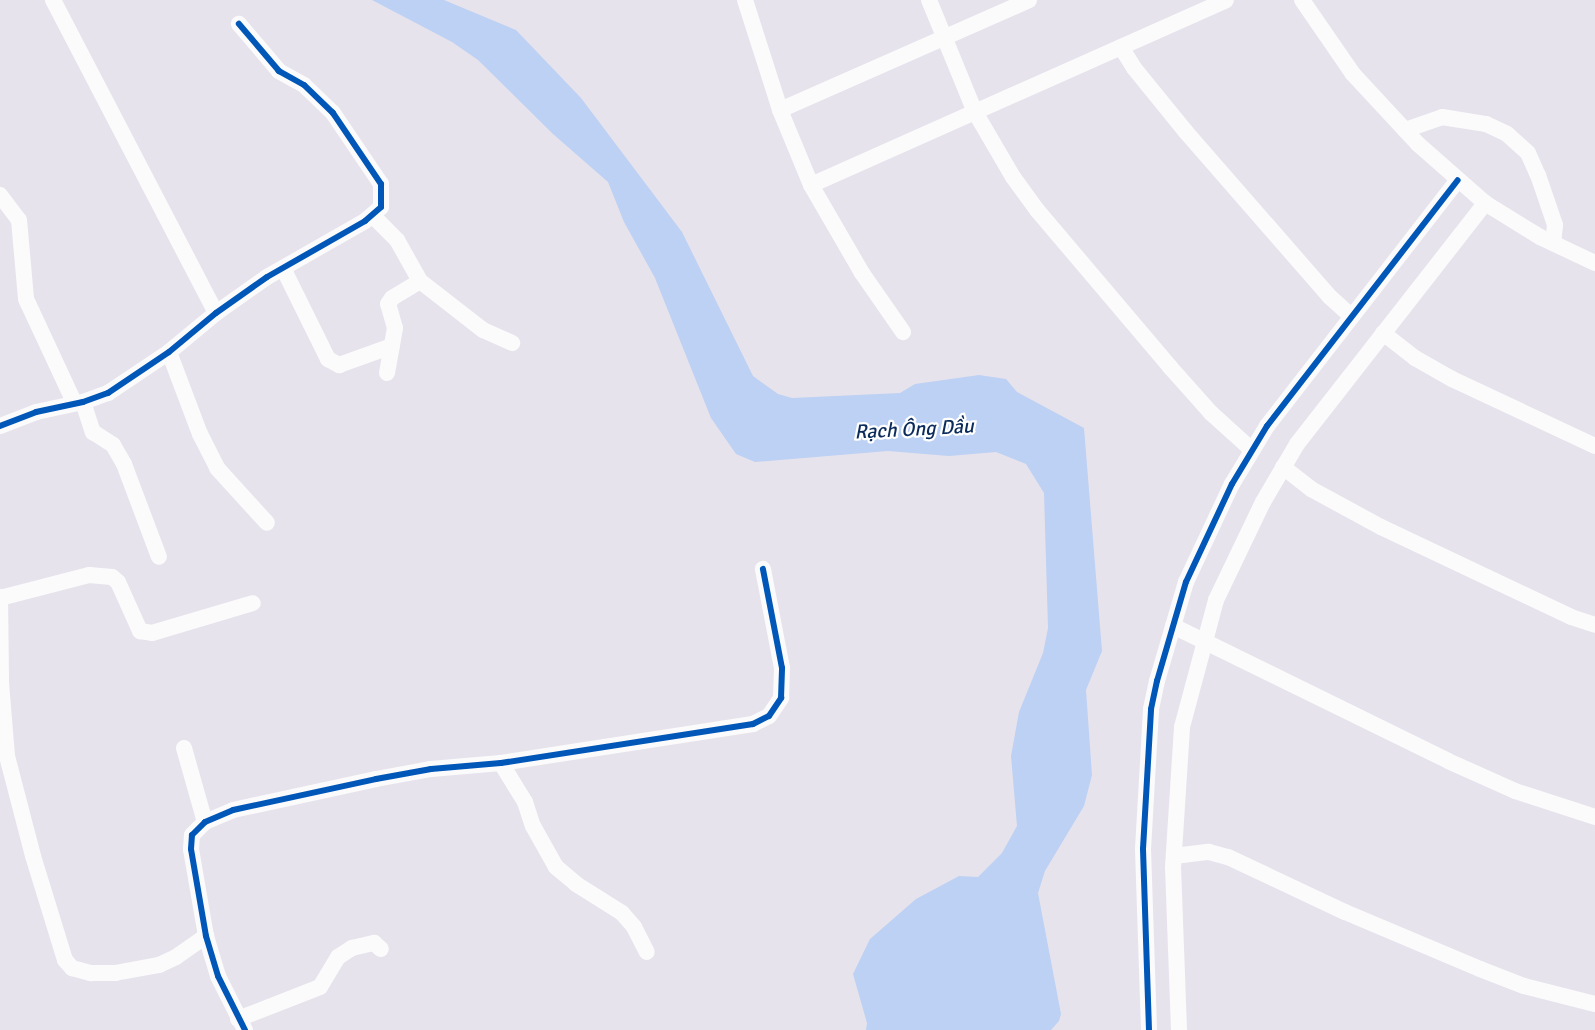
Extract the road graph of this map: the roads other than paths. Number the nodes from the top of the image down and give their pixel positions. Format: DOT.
graph roads {
  1 [pos="53,0"];
  2 [pos="745,0"];
  3 [pos="929,0"];
  4 [pos="1029,0"];
  5 [pos="1226,0"];
  6 [pos="1302,0"];
  7 [pos="239,24"];
  8 [pos="943,38"];
  9 [pos="1121,47"];
  10 [pos="780,110"];
  11 [pos="975,112"];
  12 [pos="1405,130"];
  13 [pos="1458,180"];
  14 [pos="811,185"];
  15 [pos="0,195"];
  16 [pos="1485,203"];
  17 [pos="373,216"];
  18 [pos="1553,243"];
  19 [pos="1595,263"];
  20 [pos="283,268"];
  21 [pos="420,281"];
  22 [pos="216,313"];
  23 [pos="1352,316"];
  24 [pos="903,332"];
  25 [pos="1383,333"];
  26 [pos="512,343"];
  27 [pos="392,346"];
  28 [pos="169,352"];
  29 [pos="387,373"];
  30 [pos="78,402"];
  31 [pos="0,426"];
  32 [pos="1595,446"];
  33 [pos="1252,450"];
  34 [pos="1283,467"];
  35 [pos="267,522"];
  36 [pos="159,557"];
  37 [pos="763,568"];
  38 [pos="0,597"];
  39 [pos="253,603"];
  40 [pos="1595,625"];
  41 [pos="1173,626"];
  42 [pos="1204,641"];
  43 [pos="184,748"];
  44 [pos="3,750"];
  45 [pos="501,763"];
  46 [pos="1595,817"];
  47 [pos="205,822"];
  48 [pos="1174,856"];
  49 [pos="206,936"];
  50 [pos="381,949"];
  51 [pos="647,952"];
  52 [pos="1595,1004"];
  53 [pos="241,1024"];
  54 [pos="1149,1030"];
  55 [pos="1179,1030"];
  1 -- 22 [label="street"];
  2 -- 10 [label="street"];
  3 -- 8 [label="street"];
  4 -- 8 [label="street"];
  5 -- 9 [label="street"];
  6 -- 12 [label="street"];
  7 -- 17 [label="street"];
  8 -- 10 [label="street"];
  8 -- 11 [label="street"];
  9 -- 11 [label="street"];
  9 -- 23 [label="street"];
  10 -- 14 [label="street"];
  11 -- 14 [label="street"];
  11 -- 33 [label="street"];
  12 -- 13 [label="street"];
  12 -- 18 [label="street"];
  13 -- 16 [label="street"];
  13 -- 23 [label="street"];
  14 -- 24 [label="street"];
  15 -- 30 [label="street"];
  16 -- 18 [label="street"];
  16 -- 25 [label="street"];
  17 -- 20 [label="street"];
  17 -- 21 [label="street"];
  18 -- 19 [label="street"];
  20 -- 22 [label="street"];
  20 -- 27 [label="street"];
  21 -- 26 [label="street"];
  21 -- 27 [label="street"];
  22 -- 28 [label="street"];
  23 -- 33 [label="street"];
  25 -- 32 [label="street"];
  25 -- 34 [label="street"];
  27 -- 29 [label="street"];
  28 -- 30 [label="street"];
  28 -- 35 [label="street"];
  30 -- 31 [label="street"];
  30 -- 36 [label="street"];
  33 -- 41 [label="street"];
  34 -- 40 [label="street"];
  34 -- 42 [label="street"];
  37 -- 45 [label="street"];
  38 -- 39 [label="street"];
  38 -- 44 [label="street"];
  41 -- 42 [label="street"];
  41 -- 54 [label="street"];
  42 -- 46 [label="street"];
  42 -- 48 [label="street"];
  43 -- 47 [label="street"];
  44 -- 49 [label="street"];
  45 -- 47 [label="street"];
  45 -- 51 [label="street"];
  47 -- 49 [label="street"];
  48 -- 52 [label="street"];
  48 -- 55 [label="street"];
  49 -- 53 [label="street"];
  50 -- 53 [label="street"];
}
